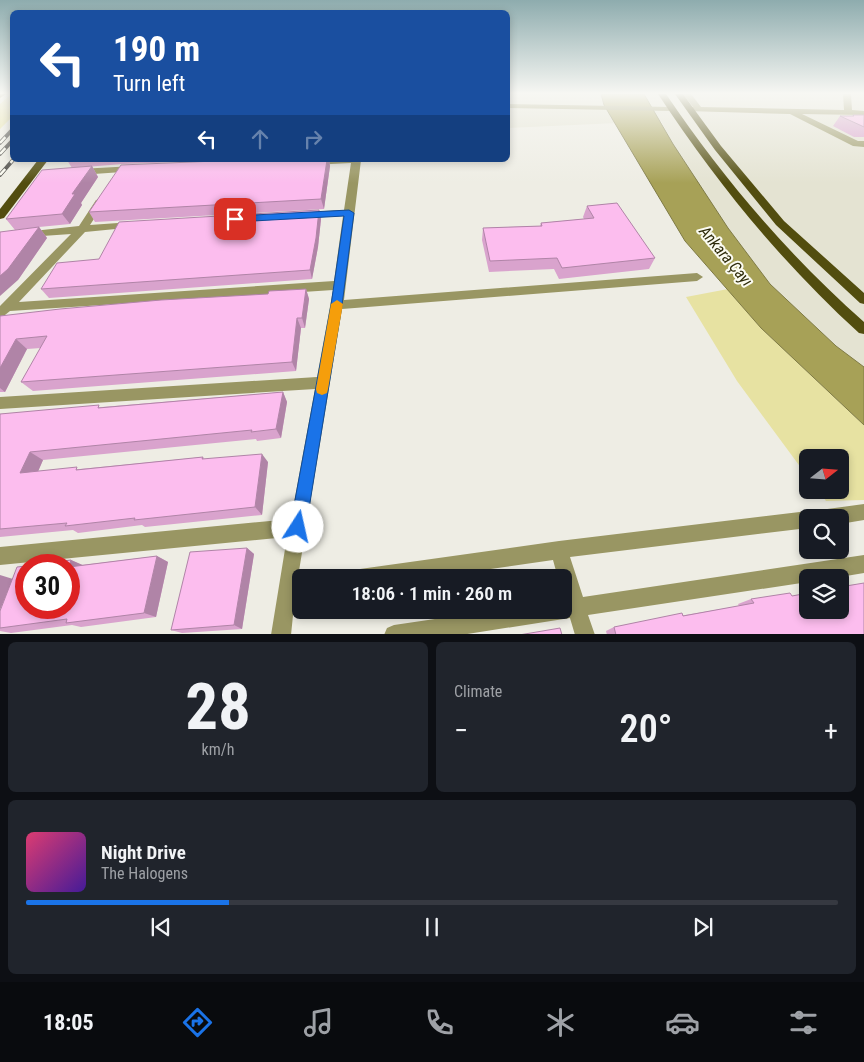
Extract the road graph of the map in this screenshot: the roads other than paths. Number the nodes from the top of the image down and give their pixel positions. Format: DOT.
graph roads {
  1 [pos="681,124"];
  2 [pos="704,124"];
  3 [pos="815,124"];
  4 [pos="864,144"];
  5 [pos="41,162"];
  6 [pos="356,162"];
  7 [pos="142,168"];
  8 [pos="122,169"];
  9 [pos="74,172"];
  10 [pos="349,213"];
  11 [pos="0,216"];
  12 [pos="290,216"];
  13 [pos="142,224"];
  14 [pos="83,228"];
  15 [pos="19,235"];
  16 [pos="697,277"];
  17 [pos="340,285"];
  18 [pos="864,300"];
  19 [pos="337,305"];
  20 [pos="3,310"];
  21 [pos="864,330"];
  22 [pos="323,383"];
  23 [pos="0,403"];
  24 [pos="864,512"];
  25 [pos="849,514"];
  26 [pos="799,520"];
  27 [pos="298,527"];
  28 [pos="559,550"];
  29 [pos="0,556"];
  30 [pos="864,564"];
  31 [pos="295,569"];
  32 [pos="424,569"];
  33 [pos="562,569"];
  34 [pos="292,594"];
  35 [pos="572,608"];
  36 [pos="572,616"];
  37 [pos="498,619"];
  38 [pos="281,634"];
  39 [pos="394,634"];
  40 [pos="585,634"];
  1 -- 21 [label="main road"];
  2 -- 18 [label="main road"];
  3 -- 4 [label="street"];
  5 -- 11 [label="main road"];
  6 -- 10 [label="street"];
  7 -- 8 [label="street"];
  8 -- 9 [label="street"];
  8 -- 14 [label="street"];
  10 -- 12 [label="street"];
  10 -- 17 [label="street"];
  13 -- 14 [label="street"];
  14 -- 15 [label="street"];
  14 -- 20 [label="street"];
  16 -- 19 [label="street"];
  17 -- 19 [label="street"];
  17 -- 20 [label="street"];
  19 -- 22 [label="street"];
  22 -- 23 [label="street"];
  22 -- 27 [label="street"];
  24 -- 25 [label="street"];
  26 -- 28 [label="street"];
  27 -- 29 [label="street"];
  27 -- 31 [label="street"];
  28 -- 32 [label="street"];
  28 -- 33 [label="street"];
  30 -- 35 [label="street"];
  34 -- 38 [label="street"];
  36 -- 40 [label="street"];
  37 -- 39 [label="street"];
}
